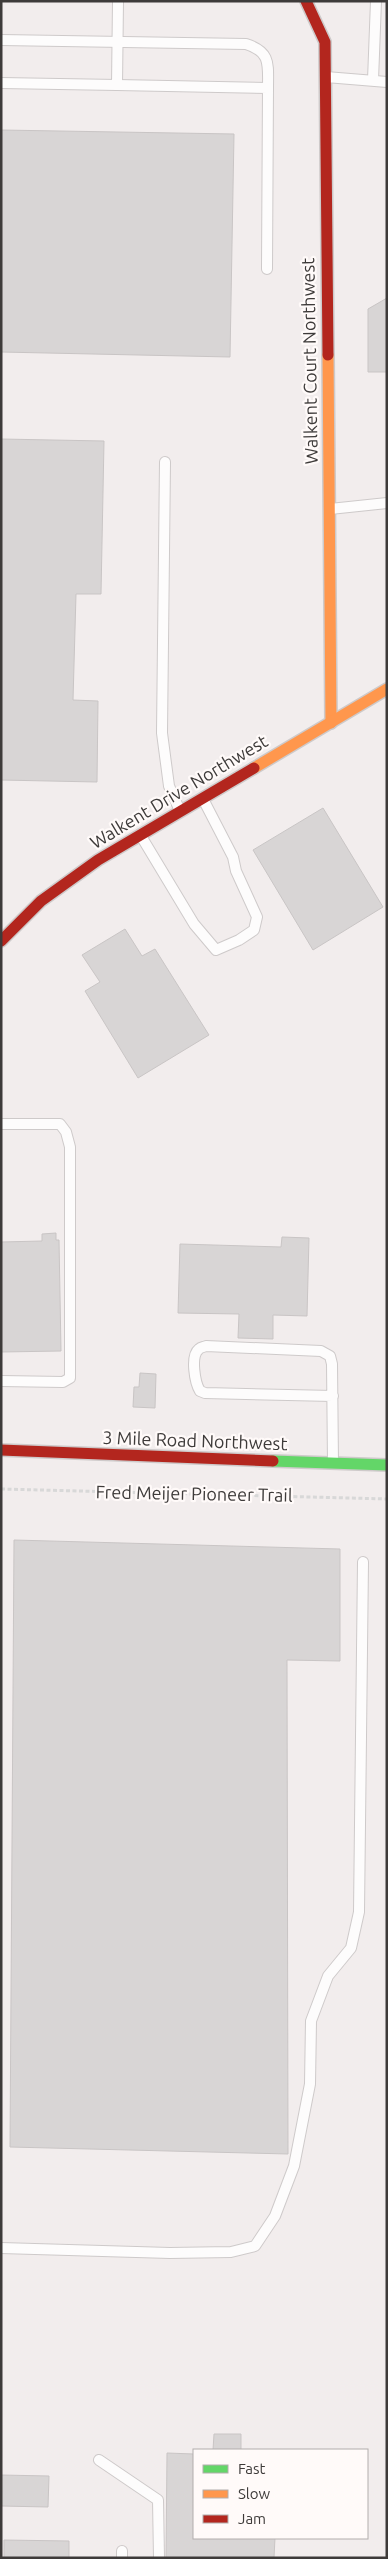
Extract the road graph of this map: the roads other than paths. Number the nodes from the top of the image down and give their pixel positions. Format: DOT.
graph roads {
  1 [pos="118,1"];
  2 [pos="306,1"];
  3 [pos="376,1"];
  4 [pos="1,40"];
  5 [pos="118,41"];
  6 [pos="325,77"];
  7 [pos="373,80"];
  8 [pos="387,82"];
  9 [pos="1,83"];
  10 [pos="117,85"];
  11 [pos="268,88"];
  12 [pos="268,269"];
  13 [pos="165,462"];
  14 [pos="387,503"];
  15 [pos="329,509"];
  16 [pos="387,689"];
  17 [pos="331,723"];
  18 [pos="203,799"];
  19 [pos="180,812"];
  20 [pos="140,835"];
  21 [pos="1,942"];
  22 [pos="1,1124"];
  23 [pos="1,1381"];
  24 [pos="333,1396"];
  25 [pos="1,1450"];
  26 [pos="333,1464"];
  27 [pos="387,1465"];
  28 [pos="363,1562"];
  29 [pos="1,2248"];
  30 [pos="99,2460"];
  31 [pos="158,2558"];
  1 -- 5 [label="lane"];
  2 -- 6 [label="street, Walkent Court Northwest"];
  3 -- 7 [label="lane"];
  4 -- 5 [label="lane"];
  5 -- 10 [label="lane"];
  5 -- 11 [label="lane"];
  6 -- 7 [label="lane"];
  6 -- 15 [label="street, Walkent Court Northwest"];
  7 -- 8 [label="lane"];
  9 -- 10 [label="lane"];
  10 -- 11 [label="lane"];
  11 -- 12 [label="lane"];
  13 -- 19 [label="lane"];
  14 -- 15 [label="lane"];
  15 -- 17 [label="street, Walkent Court Northwest"];
  16 -- 17 [label="street, Walkent Drive Northwest"];
  17 -- 18 [label="street, Walkent Drive Northwest"];
  18 -- 19 [label="street, Walkent Drive Northwest"];
  18 -- 20 [label="lane"];
  19 -- 20 [label="street, Walkent Drive Northwest"];
  20 -- 21 [label="street, Walkent Drive Northwest"];
  22 -- 23 [label="lane"];
  24 -- 24 [label="lane"];
  24 -- 26 [label="lane"];
  25 -- 26 [label="street, 3 Mile Road Northwest"];
  26 -- 27 [label="street, 3 Mile Road Northwest"];
  28 -- 29 [label="lane"];
  30 -- 31 [label="lane"];
}
